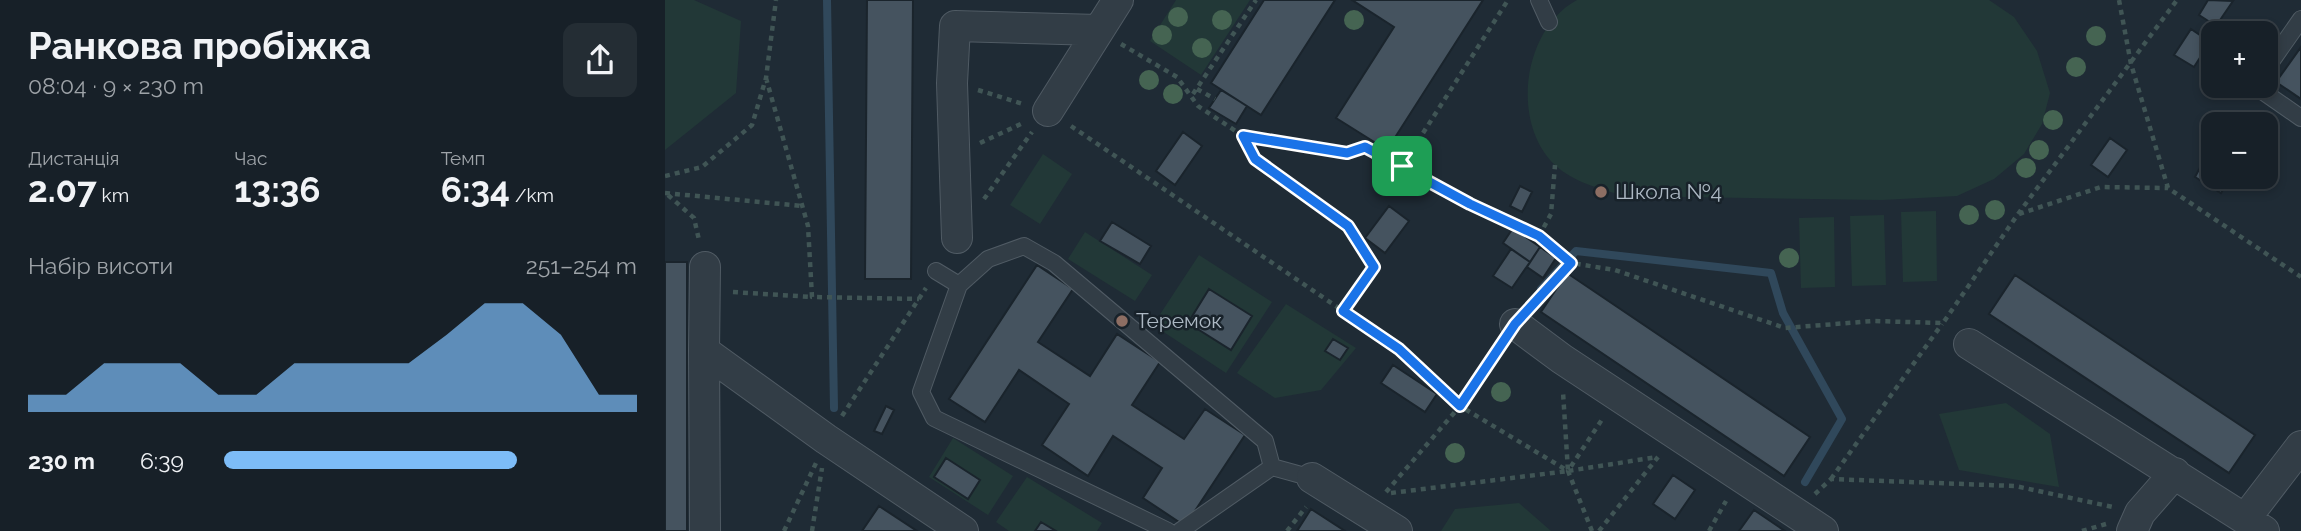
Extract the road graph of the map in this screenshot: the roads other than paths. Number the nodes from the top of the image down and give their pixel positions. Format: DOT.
graph roads {
  1 [pos="1118,0"];
  2 [pos="1539,0"];
  3 [pos="2301,19"];
  4 [pos="1549,22"];
  5 [pos="1098,30"];
  6 [pos="2278,52"];
  7 [pos="2272,98"];
  8 [pos="1048,111"];
  9 [pos="2301,118"];
  10 [pos="957,238"];
  11 [pos="936,271"];
  12 [pos="704,279"];
  13 [pos="959,285"];
  14 [pos="1515,324"];
  15 [pos="1969,344"];
  16 [pos="704,351"];
  17 [pos="2301,446"];
  18 [pos="1272,467"];
  19 [pos="2175,473"];
  20 [pos="1318,481"];
  21 [pos="2136,522"];
  22 [pos="2255,525"];
  23 [pos="705,531"];
  24 [pos="963,531"];
  25 [pos="1168,531"];
  26 [pos="1180,531"];
  27 [pos="1397,531"];
  28 [pos="1823,531"];
  1 -- 5 [label="street"];
  2 -- 4 [label="lane"];
  3 -- 6 [label="lane"];
  5 -- 8 [label="street"];
  5 -- 10 [label="street"];
  7 -- 9 [label="lane"];
  11 -- 13 [label="lane"];
  12 -- 16 [label="street"];
  13 -- 18 [label="lane"];
  13 -- 25 [label="lane"];
  14 -- 28 [label="street"];
  15 -- 19 [label="street"];
  16 -- 23 [label="street"];
  16 -- 24 [label="street"];
  17 -- 22 [label="street"];
  18 -- 20 [label="lane"];
  18 -- 26 [label="lane"];
  19 -- 21 [label="street"];
  19 -- 22 [label="street"];
  20 -- 27 [label="street"];
}
